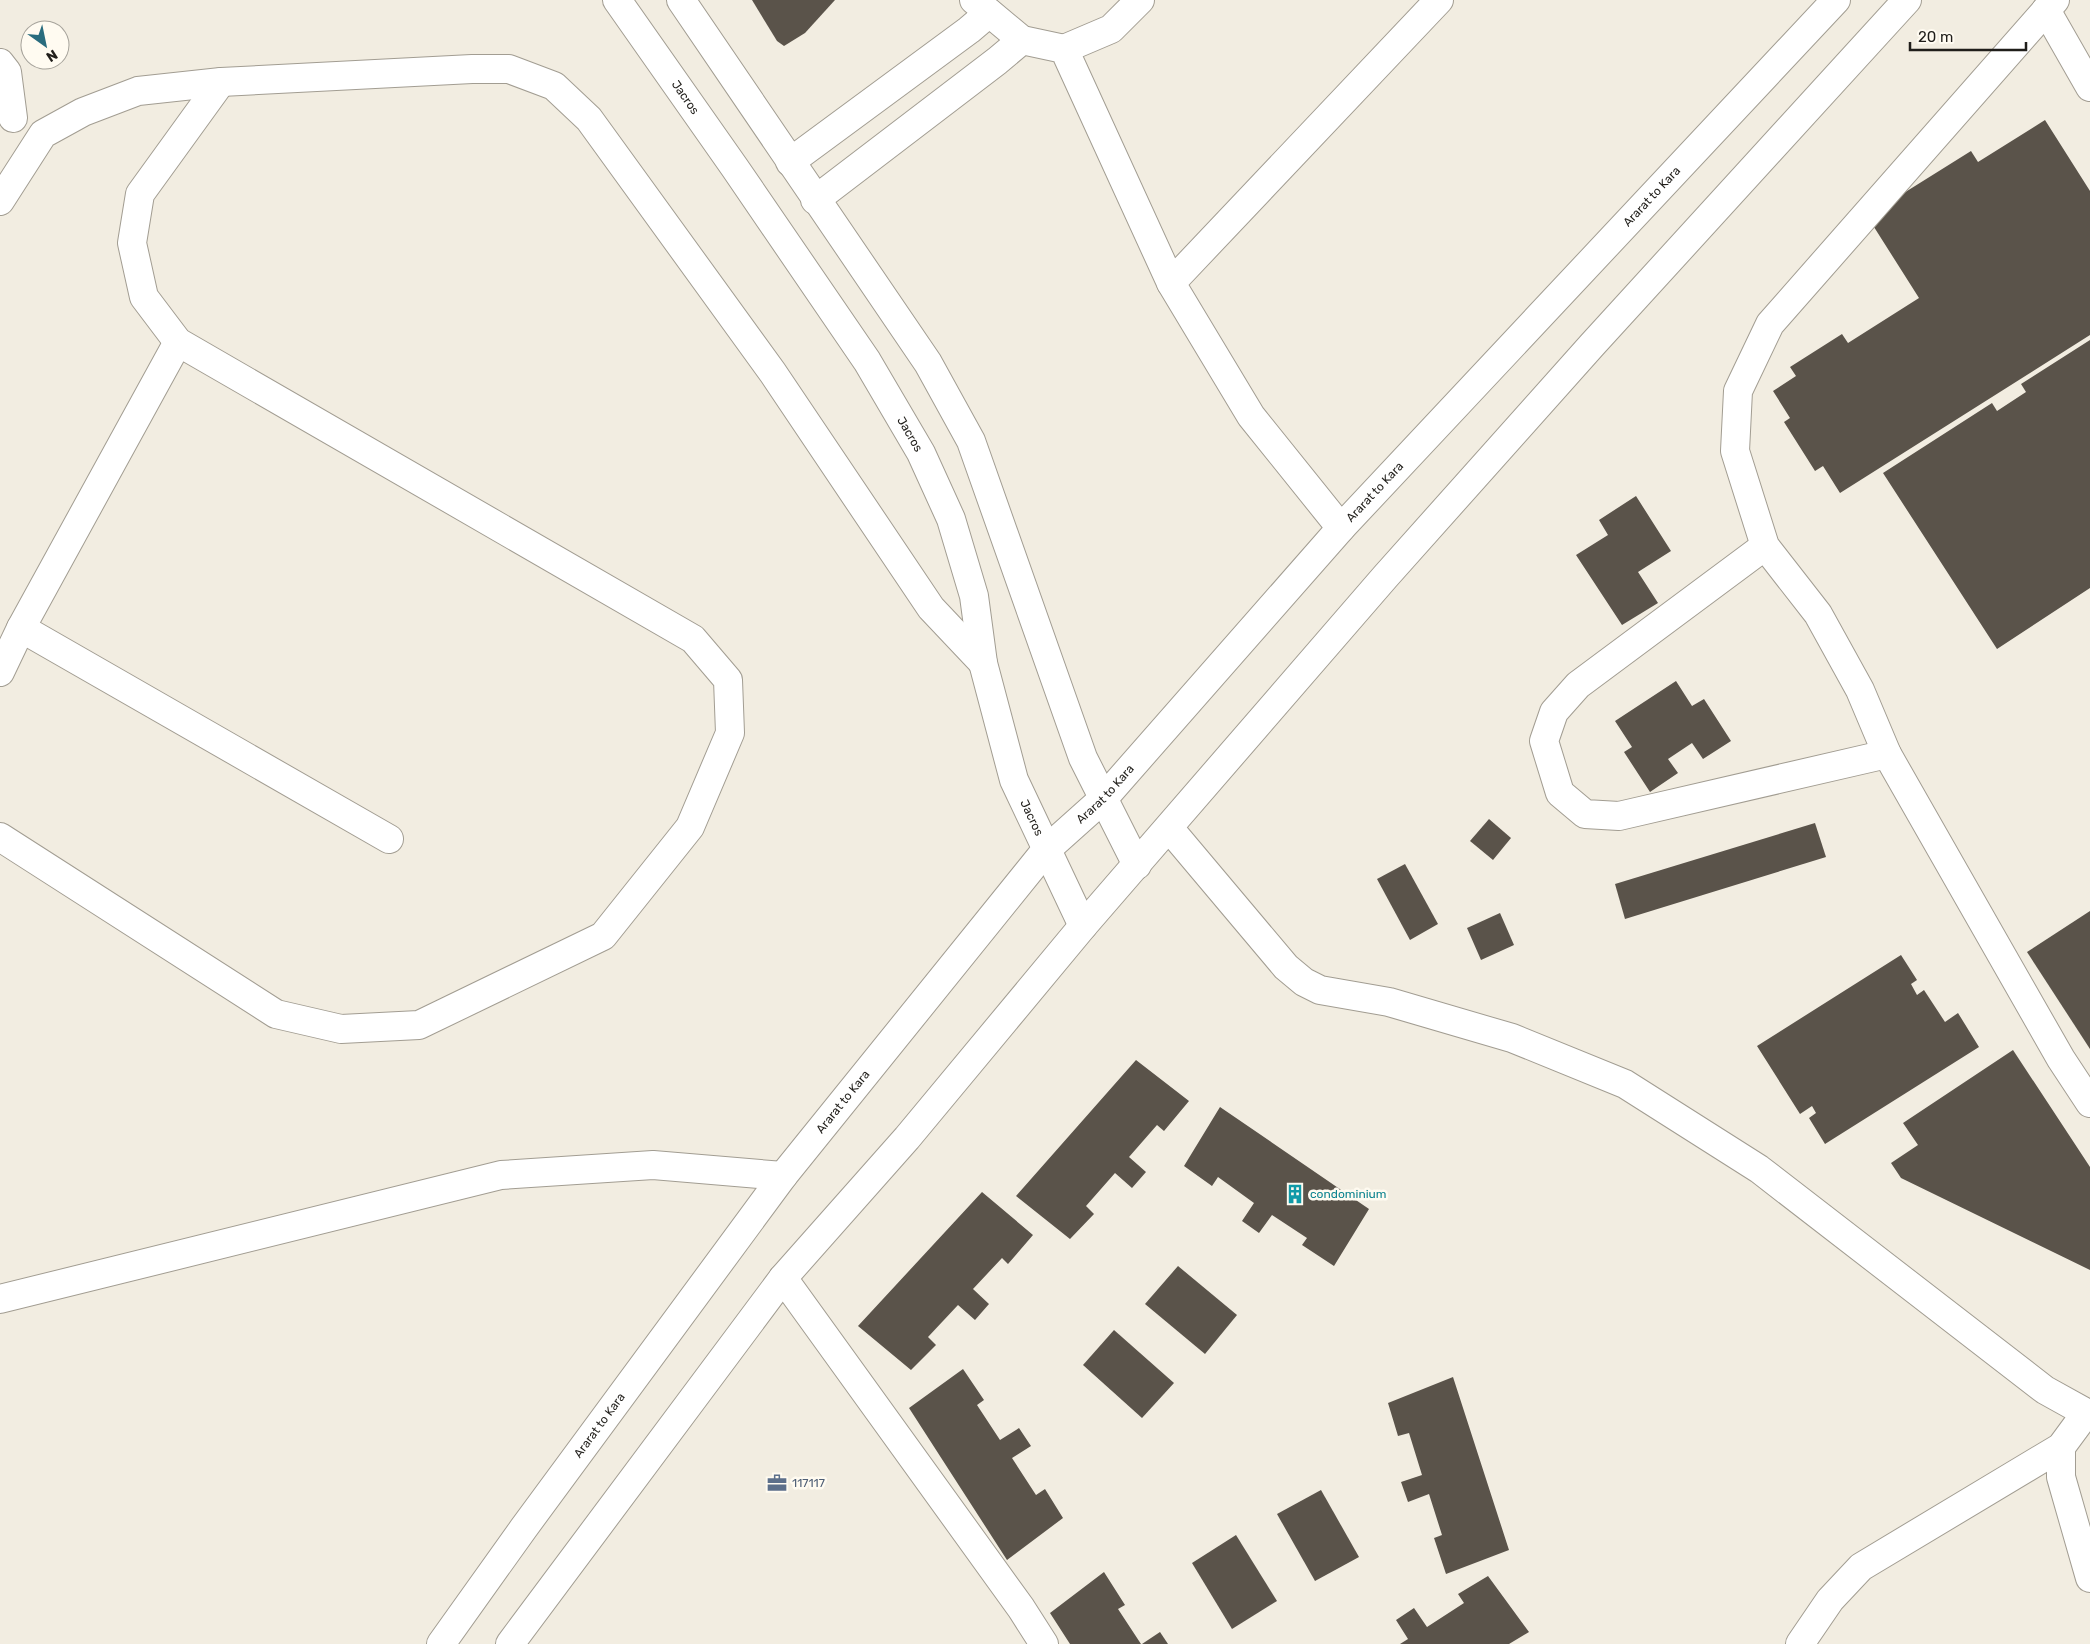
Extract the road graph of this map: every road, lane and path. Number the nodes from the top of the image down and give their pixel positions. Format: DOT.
graph roads {
  1 [pos="617,0"];
  2 [pos="681,0"];
  3 [pos="1140,0"];
  4 [pos="1439,0"];
  5 [pos="1836,0"];
  6 [pos="1907,0"];
  7 [pos="2050,5"];
  8 [pos="981,7"];
  9 [pos="1022,40"];
  10 [pos="1064,49"];
  11 [pos="0,63"];
  12 [pos="221,82"];
  13 [pos="2090,87"];
  14 [pos="6,120"];
  15 [pos="43,134"];
  16 [pos="790,162"];
  17 [pos="815,200"];
  18 [pos="0,201"];
  19 [pos="1171,283"];
  20 [pos="178,342"];
  21 [pos="1341,528"];
  22 [pos="1765,546"];
  23 [pos="21,628"];
  24 [pos="983,663"];
  25 [pos="0,672"];
  26 [pos="1887,754"];
  27 [pos="1103,799"];
  28 [pos="1169,828"];
  29 [pos="0,838"];
  30 [pos="389,839"];
  31 [pos="1046,850"];
  32 [pos="1137,865"];
  33 [pos="1083,926"];
  34 [pos="2090,1103"];
  35 [pos="782,1176"];
  36 [pos="783,1278"];
  37 [pos="0,1298"];
  38 [pos="2088,1414"];
  39 [pos="2061,1447"];
  40 [pos="2090,1578"];
  41 [pos="442,1644"];
  42 [pos="510,1644"];
  43 [pos="1044,1644"];
  44 [pos="1800,1644"];
  1 -- 24 [label="street, Jacros"];
  2 -- 16 [label="street"];
  3 -- 10 [label="street"];
  4 -- 19 [label="street"];
  5 -- 21 [label="street, Ararat to Kara"];
  6 -- 28 [label="street"];
  7 -- 13 [label="street"];
  7 -- 22 [label="street"];
  8 -- 9 [label="street"];
  8 -- 16 [label="street"];
  9 -- 10 [label="street"];
  9 -- 17 [label="street"];
  10 -- 19 [label="street"];
  11 -- 14 [label="street"];
  12 -- 15 [label="street"];
  12 -- 20 [label="street"];
  12 -- 24 [label="street"];
  14 -- 15 [label="street"];
  15 -- 18 [label="street"];
  16 -- 17 [label="street"];
  17 -- 27 [label="street"];
  19 -- 21 [label="street"];
  20 -- 23 [label="street"];
  20 -- 29 [label="street"];
  21 -- 27 [label="street, Ararat to Kara"];
  22 -- 26 [label="street"];
  22 -- 26 [label="street"];
  23 -- 25 [label="street"];
  23 -- 30 [label="street"];
  24 -- 31 [label="street, Jacros"];
  26 -- 34 [label="street"];
  27 -- 31 [label="street, Ararat to Kara"];
  27 -- 32 [label="street"];
  28 -- 32 [label="street"];
  28 -- 38 [label="street"];
  31 -- 33 [label="street, Jacros"];
  31 -- 35 [label="street, Ararat to Kara"];
  32 -- 33 [label="street"];
  33 -- 36 [label="street"];
  35 -- 37 [label="street"];
  35 -- 41 [label="street, Ararat to Kara"];
  36 -- 42 [label="street"];
  36 -- 43 [label="street"];
  38 -- 39 [label="street"];
  39 -- 40 [label="street"];
  39 -- 44 [label="street"];
}
